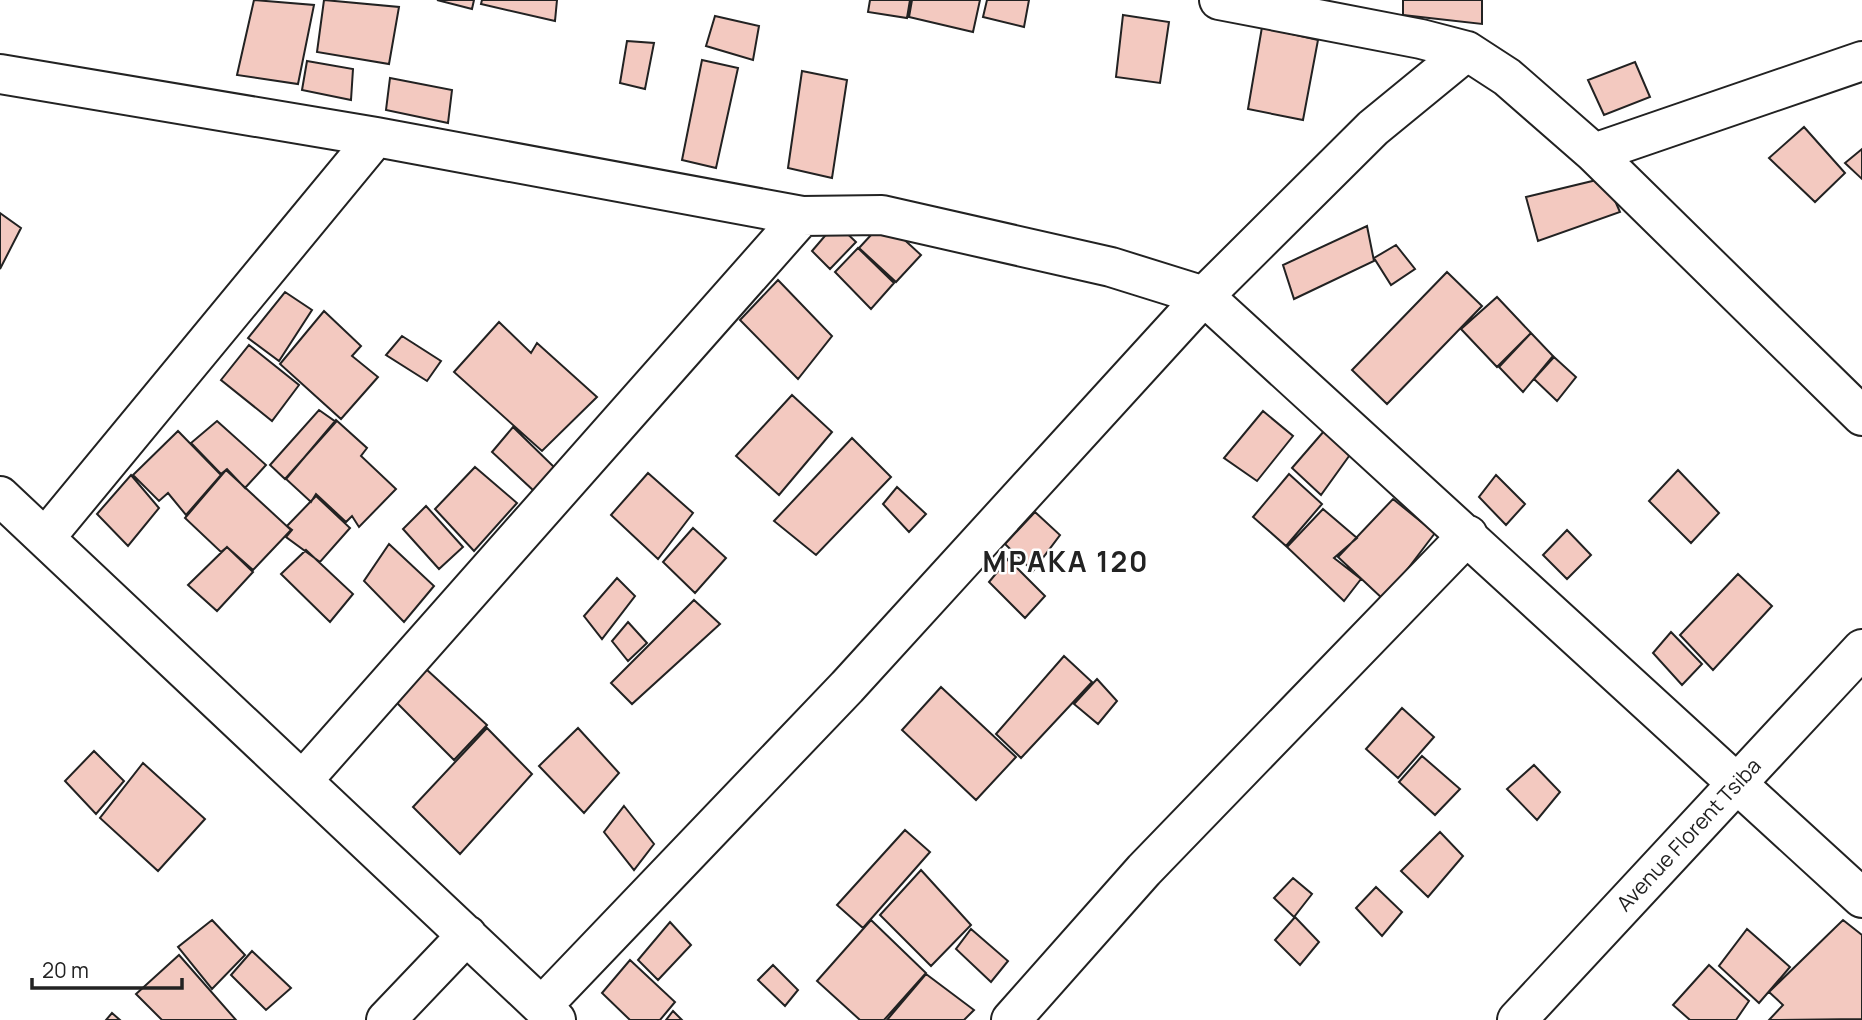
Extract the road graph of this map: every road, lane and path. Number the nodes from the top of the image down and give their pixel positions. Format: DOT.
graph roads {
  1 [pos="1227,1"];
  2 [pos="1467,51"];
  3 [pos="1862,61"];
  4 [pos="0,74"];
  5 [pos="376,137"];
  6 [pos="1594,153"];
  7 [pos="802,216"];
  8 [pos="1204,296"];
  9 [pos="1862,416"];
  10 [pos="0,496"];
  11 [pos="1468,535"];
  12 [pos="45,538"];
  13 [pos="1862,649"];
  14 [pos="303,780"];
  15 [pos="1739,782"];
  16 [pos="1862,898"];
  17 [pos="467,935"];
  18 [pos="549,1013"];
  19 [pos="386,1020"];
  20 [pos="1011,1020"];
  21 [pos="1517,1020"];
  1 -- 2 [label="street"];
  2 -- 6 [label="street"];
  2 -- 8 [label="street"];
  3 -- 6 [label="street"];
  4 -- 5 [label="street"];
  5 -- 7 [label="street"];
  5 -- 12 [label="street"];
  6 -- 9 [label="street"];
  7 -- 8 [label="street"];
  7 -- 14 [label="street"];
  8 -- 11 [label="street"];
  8 -- 18 [label="street"];
  10 -- 12 [label="street"];
  11 -- 15 [label="street"];
  11 -- 20 [label="street"];
  12 -- 14 [label="street"];
  13 -- 15 [label="street, Avenue Florent Tsiba"];
  14 -- 17 [label="street"];
  15 -- 16 [label="street"];
  15 -- 21 [label="street, Avenue Florent Tsiba"];
  17 -- 18 [label="street"];
  17 -- 19 [label="street"];
}
